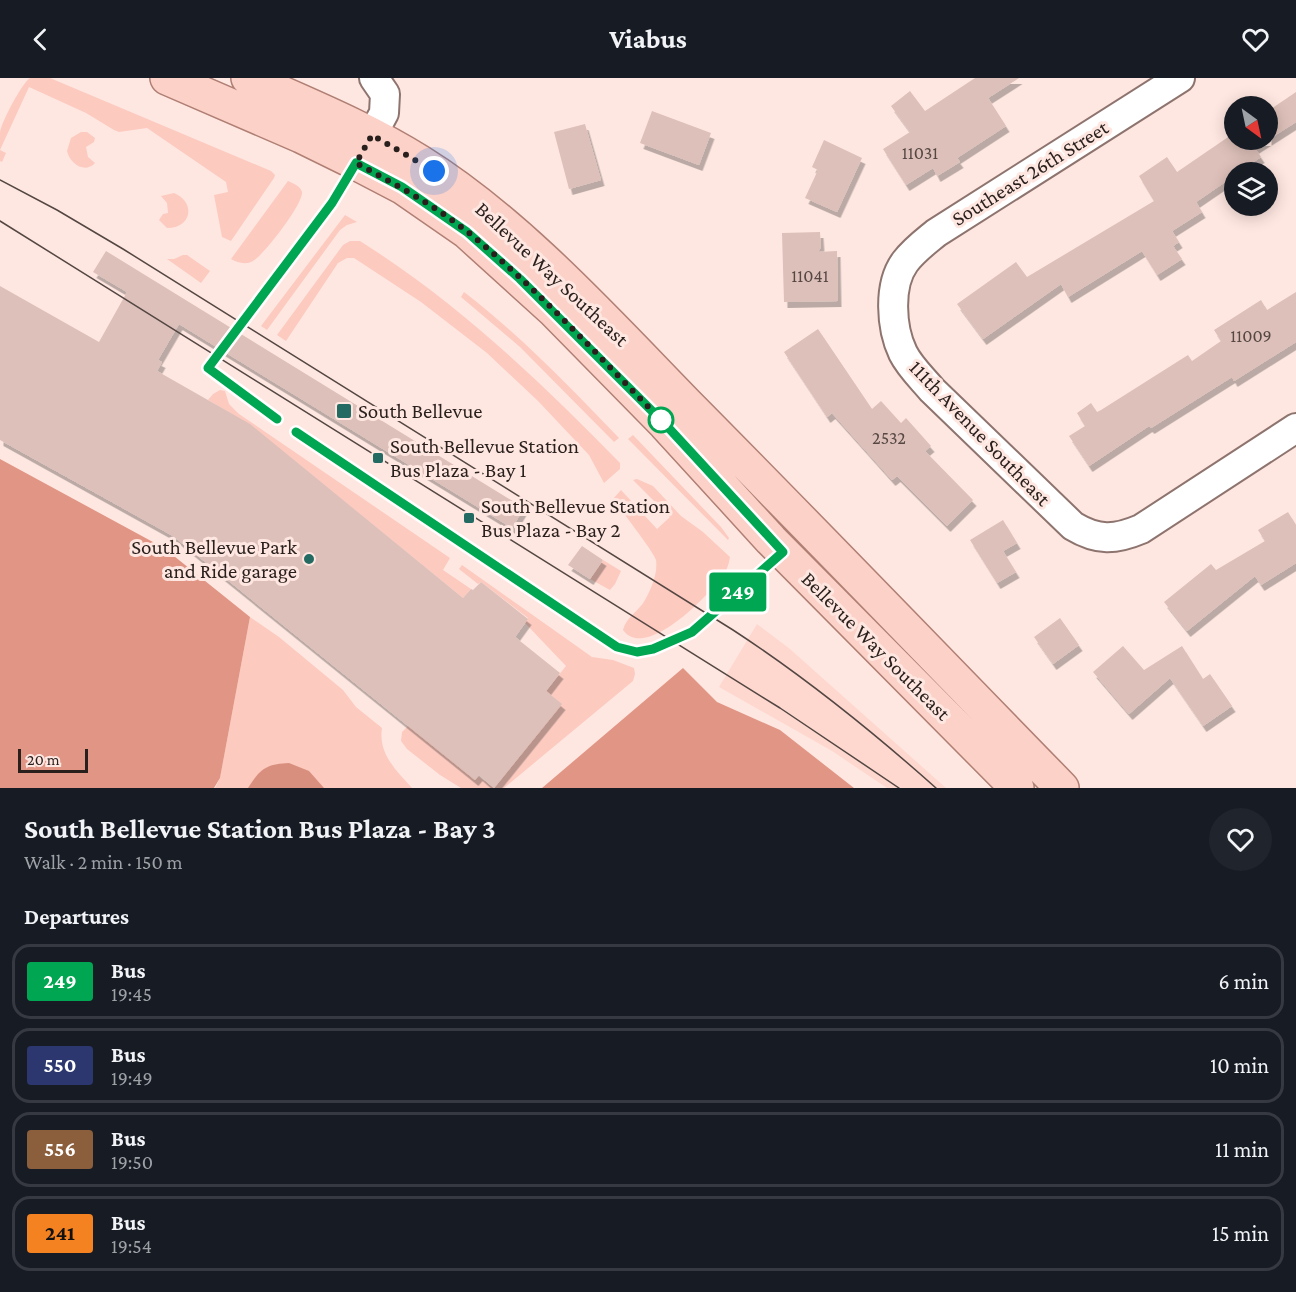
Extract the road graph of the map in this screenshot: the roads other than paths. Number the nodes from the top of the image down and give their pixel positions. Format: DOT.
graph roads {
  1 [pos="167,78"];
  2 [pos="248,78"];
  3 [pos="374,78"];
  4 [pos="1180,78"];
  5 [pos="372,135"];
  6 [pos="356,163"];
  7 [pos="896,283"];
  8 [pos="1296,428"];
  9 [pos="783,552"];
  10 [pos="871,593"];
  11 [pos="1017,788"];
  12 [pos="1062,788"];
  1 -- 6 [label="main road, Bellevue Way Southeast"];
  2 -- 5 [label="main road, Bellevue Way Southeast"];
  3 -- 5 [label="street"];
  4 -- 7 [label="street, Southeast 26th Street"];
  5 -- 6 [label="street"];
  5 -- 10 [label="main road, Bellevue Way Southeast"];
  6 -- 9 [label="main road, Bellevue Way Southeast"];
  7 -- 8 [label="street, 111th Avenue Southeast"];
  9 -- 10 [label="main road"];
  9 -- 11 [label="main road, Bellevue Way Southeast"];
  10 -- 12 [label="main road, Bellevue Way Southeast"];
}
